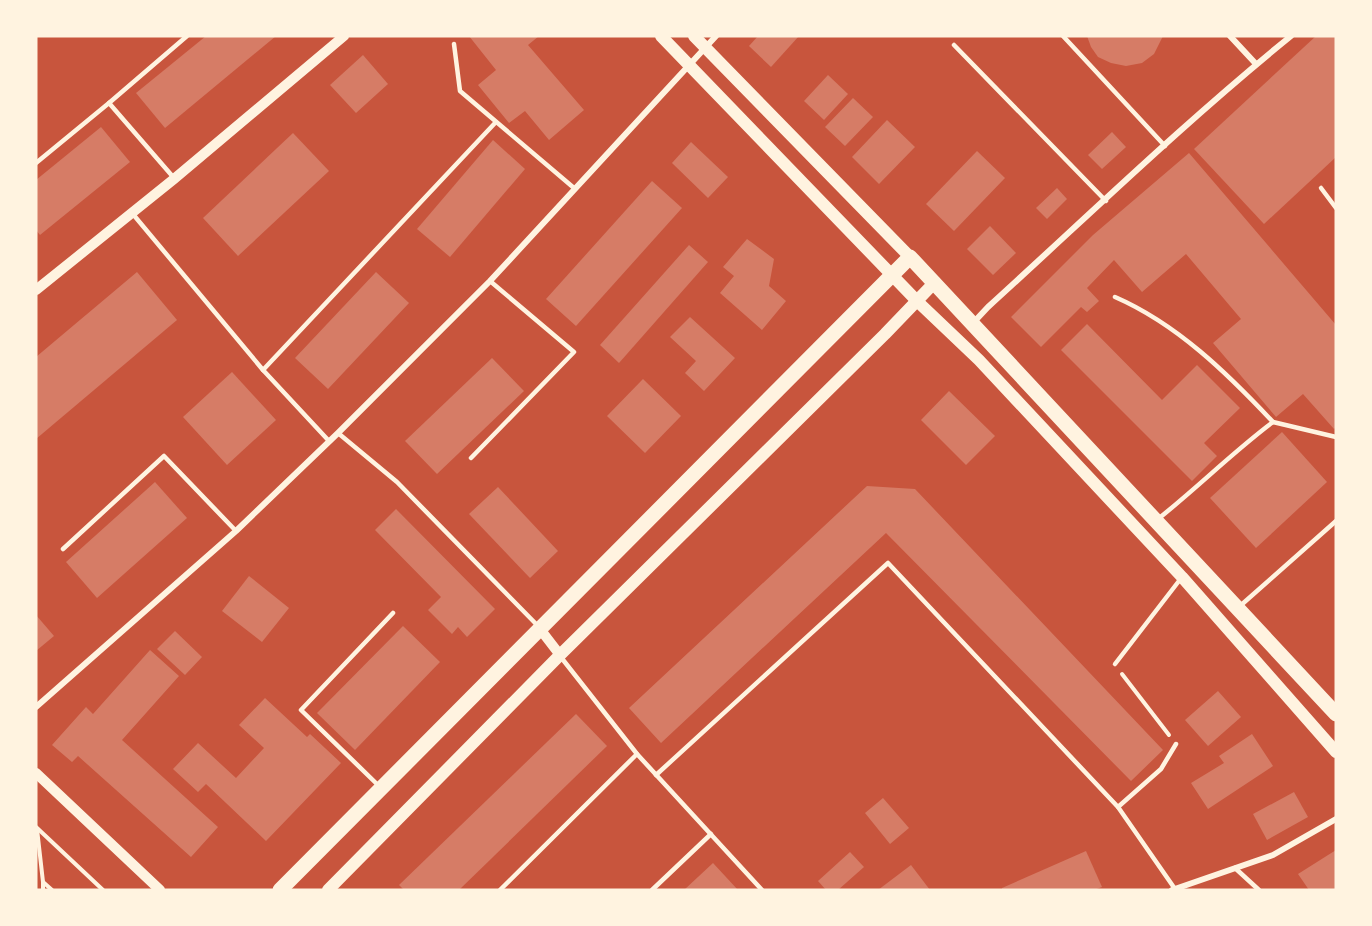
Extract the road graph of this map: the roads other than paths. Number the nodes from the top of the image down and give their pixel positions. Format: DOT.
graph roads {
  1 [pos="187,36"];
  2 [pos="344,36"];
  3 [pos="662,36"];
  4 [pos="694,36"];
  5 [pos="716,36"];
  6 [pos="1063,36"];
  7 [pos="1230,36"];
  8 [pos="1291,36"];
  9 [pos="454,44"];
  10 [pos="954,45"];
  11 [pos="705,48"];
  12 [pos="1256,64"];
  13 [pos="690,66"];
  14 [pos="109,104"];
  15 [pos="495,123"];
  16 [pos="1165,146"];
  17 [pos="36,163"];
  18 [pos="174,179"];
  19 [pos="574,188"];
  20 [pos="1321,189"];
  21 [pos="1106,201"];
  22 [pos="1336,208"];
  23 [pos="132,213"];
  24 [pos="910,257"];
  25 [pos="892,275"];
  26 [pos="490,281"];
  27 [pos="935,282"];
  28 [pos="36,290"];
  29 [pos="1115,297"];
  30 [pos="917,301"];
  31 [pos="973,324"];
  32 [pos="262,370"];
  33 [pos="1273,422"];
  34 [pos="338,433"];
  35 [pos="1336,437"];
  36 [pos="329,441"];
  37 [pos="471,458"];
  38 [pos="1156,521"];
  39 [pos="1336,521"];
  40 [pos="236,531"];
  41 [pos="63,549"];
  42 [pos="1182,577"];
  43 [pos="1238,608"];
  44 [pos="393,613"];
  45 [pos="540,629"];
  46 [pos="560,655"];
  47 [pos="1114,664"];
  48 [pos="36,707"];
  49 [pos="1336,714"];
  50 [pos="1176,744"];
  51 [pos="1336,752"];
  52 [pos="637,754"];
  53 [pos="36,774"];
  54 [pos="656,775"];
  55 [pos="381,789"];
  56 [pos="1118,807"];
  57 [pos="1336,819"];
  58 [pos="711,834"];
  59 [pos="1235,868"];
  60 [pos="160,890"];
  61 [pos="280,890"];
  62 [pos="328,890"];
  63 [pos="500,890"];
  64 [pos="652,890"];
  65 [pos="762,890"];
  66 [pos="1174,890"];
  67 [pos="1259,890"];
  1 -- 14 [label="lane"];
  2 -- 18 [label="street"];
  3 -- 13 [label="main road"];
  4 -- 11 [label="main road"];
  5 -- 11 [label="street"];
  6 -- 16 [label="lane"];
  7 -- 12 [label="street"];
  8 -- 12 [label="street"];
  9 -- 15 [label="lane"];
  10 -- 21 [label="lane"];
  11 -- 13 [label="street"];
  11 -- 24 [label="main road"];
  12 -- 16 [label="street"];
  13 -- 19 [label="street"];
  13 -- 25 [label="main road"];
  14 -- 17 [label="lane"];
  14 -- 18 [label="lane"];
  15 -- 19 [label="lane"];
  15 -- 32 [label="lane"];
  16 -- 21 [label="street"];
  18 -- 23 [label="street"];
  19 -- 26 [label="street"];
  20 -- 22 [label="lane"];
  21 -- 31 [label="street"];
  23 -- 28 [label="street"];
  23 -- 32 [label="lane"];
  24 -- 25 [label="highway"];
  24 -- 27 [label="highway"];
  25 -- 30 [label="main road"];
  25 -- 45 [label="highway"];
  26 -- 34 [label="street"];
  26 -- 37 [label="lane"];
  27 -- 30 [label="main road"];
  27 -- 31 [label="highway"];
  29 -- 33 [label="lane"];
  30 -- 42 [label="main road"];
  30 -- 46 [label="main road"];
  31 -- 38 [label="highway"];
  32 -- 36 [label="lane"];
  33 -- 35 [label="lane"];
  33 -- 38 [label="lane"];
  34 -- 36 [label="street"];
  34 -- 45 [label="lane"];
  36 -- 40 [label="street"];
  38 -- 43 [label="highway"];
  39 -- 43 [label="lane"];
  40 -- 41 [label="lane"];
  40 -- 48 [label="street"];
  42 -- 47 [label="lane"];
  42 -- 51 [label="main road"];
  43 -- 49 [label="highway"];
  44 -- 55 [label="lane"];
  45 -- 46 [label="street"];
  45 -- 55 [label="highway"];
  46 -- 52 [label="lane"];
  46 -- 62 [label="main road"];
  50 -- 56 [label="lane"];
  52 -- 54 [label="lane"];
  52 -- 63 [label="lane"];
  53 -- 60 [label="street"];
  54 -- 56 [label="lane"];
  54 -- 58 [label="lane"];
  55 -- 61 [label="highway"];
  56 -- 66 [label="lane"];
  57 -- 59 [label="street"];
  58 -- 64 [label="lane"];
  58 -- 65 [label="lane"];
  59 -- 66 [label="street"];
  59 -- 67 [label="lane"];
}
